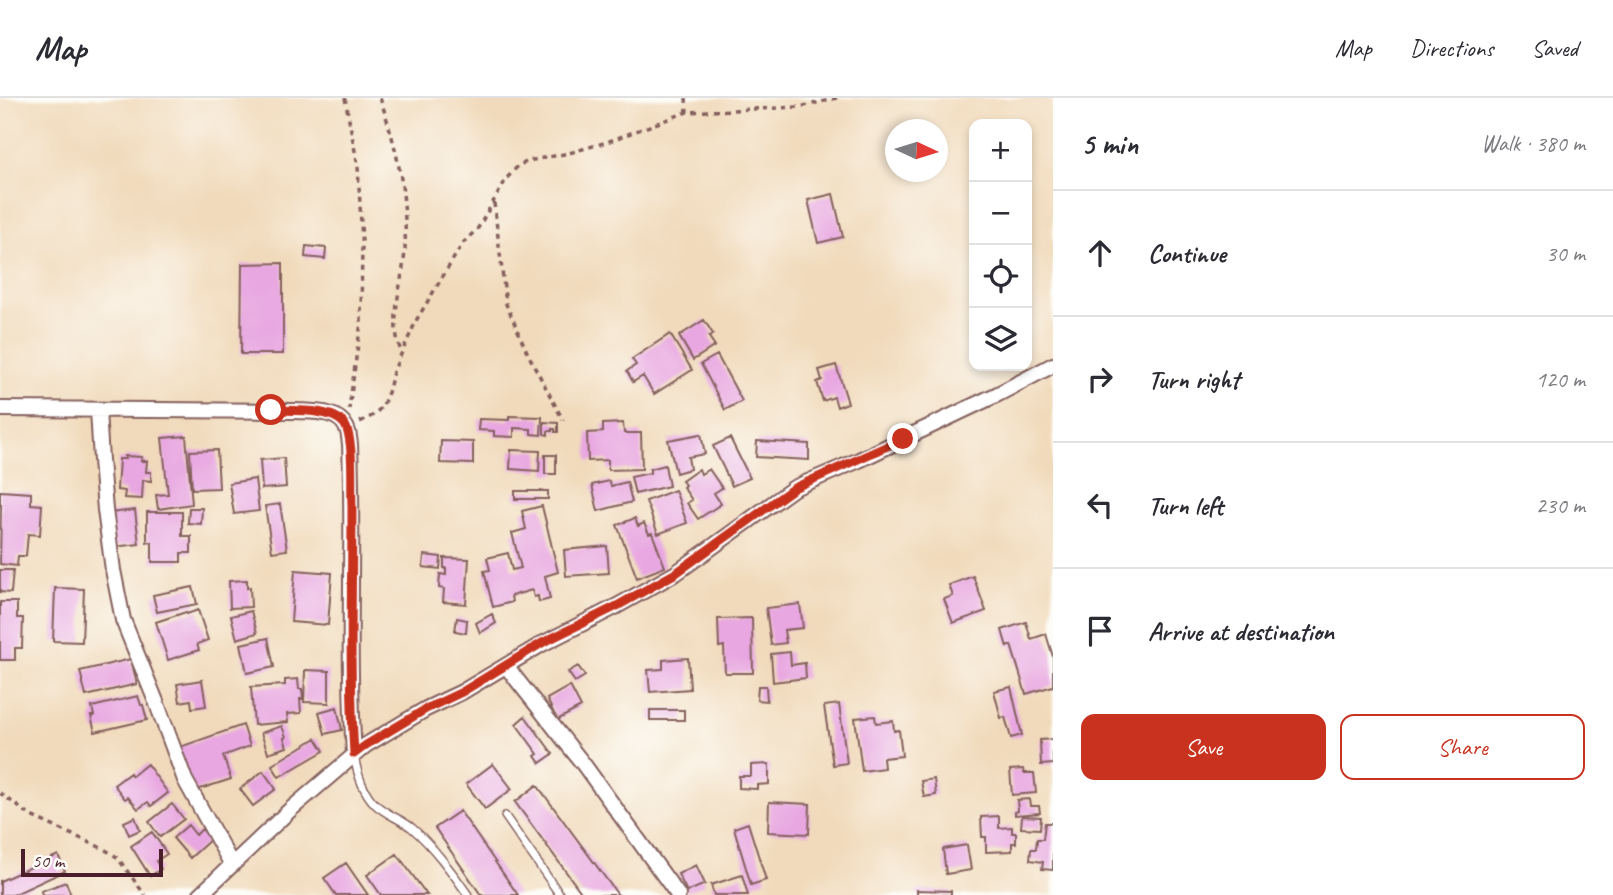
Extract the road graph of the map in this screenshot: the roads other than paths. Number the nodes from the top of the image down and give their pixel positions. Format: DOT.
graph roads {
  1 [pos="1053,365"];
  2 [pos="0,409"];
  3 [pos="98,410"];
  4 [pos="506,666"];
  5 [pos="354,754"];
  6 [pos="505,816"];
  7 [pos="232,865"];
  8 [pos="200,895"];
  9 [pos="468,895"];
  10 [pos="561,895"];
  11 [pos="678,895"];
  1 -- 4 [label="street"];
  2 -- 3 [label="street"];
  3 -- 5 [label="street"];
  3 -- 7 [label="street"];
  4 -- 5 [label="street"];
  4 -- 11 [label="street"];
  5 -- 7 [label="street"];
  5 -- 9 [label="lane"];
  6 -- 10 [label="lane"];
  7 -- 8 [label="street"];
}
